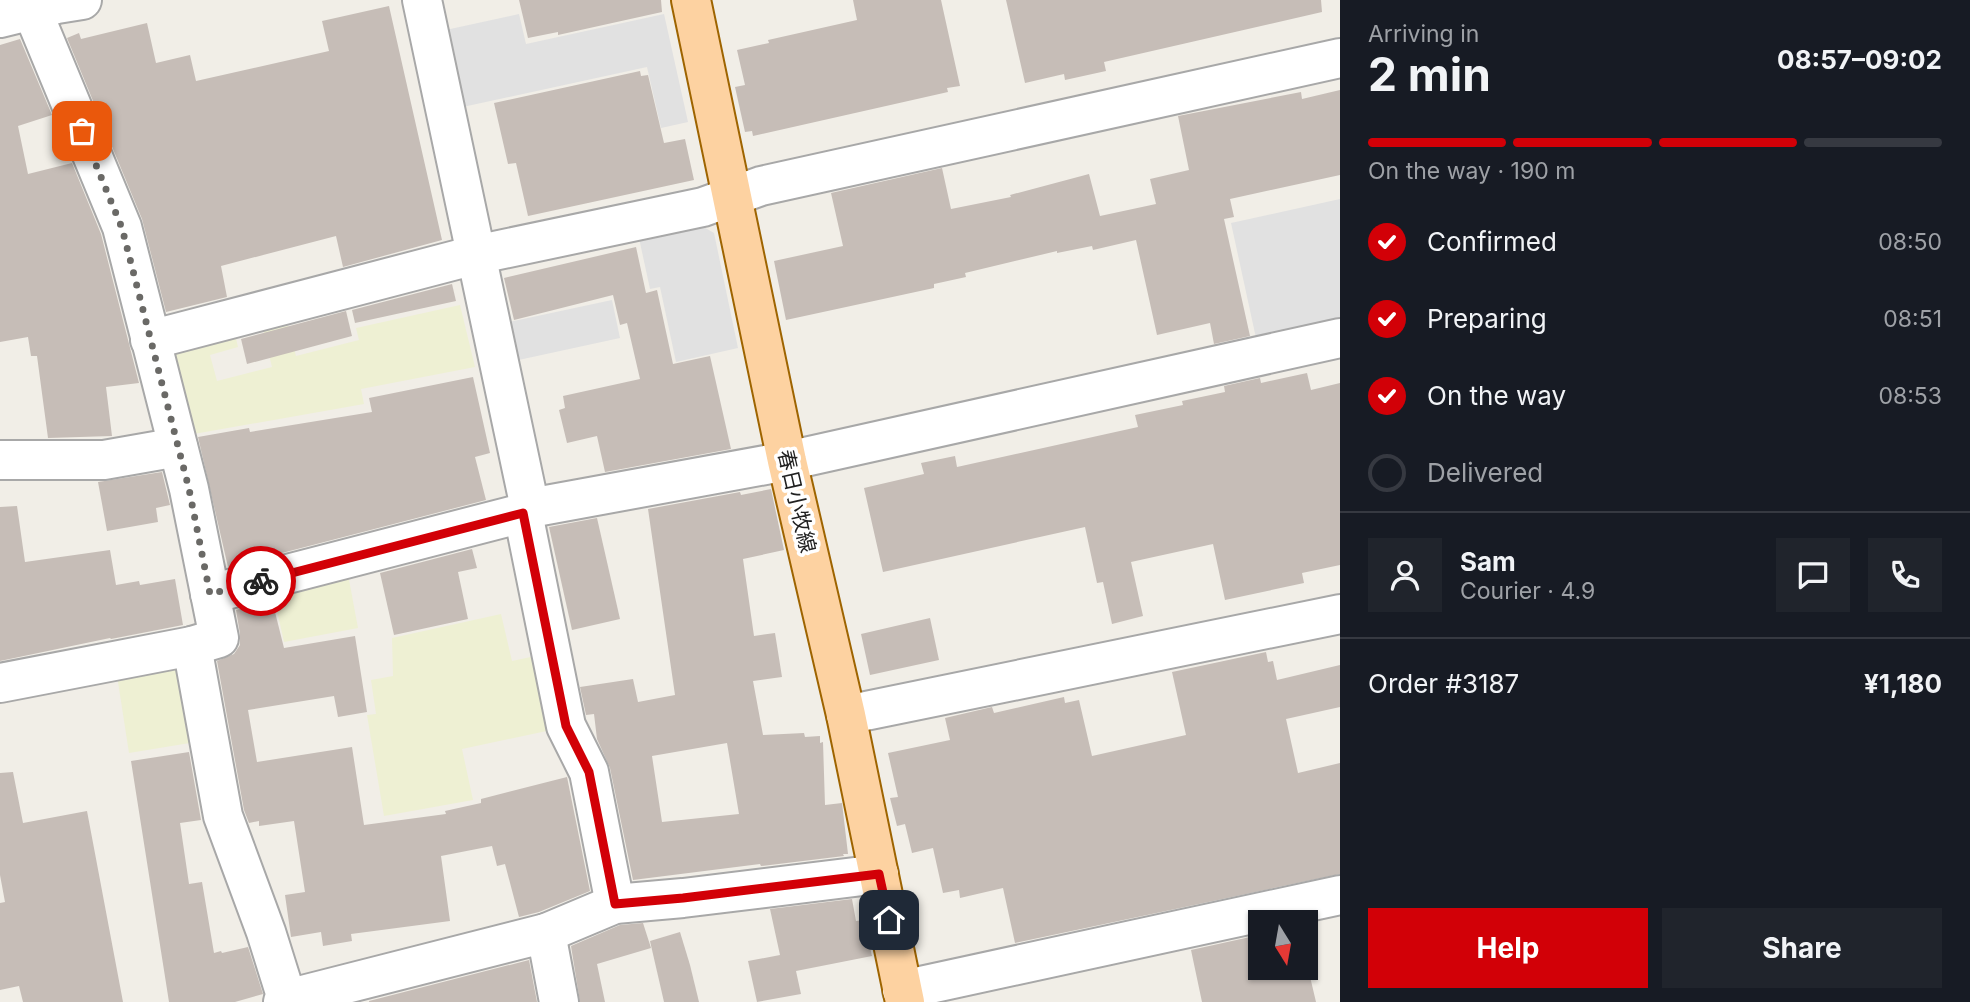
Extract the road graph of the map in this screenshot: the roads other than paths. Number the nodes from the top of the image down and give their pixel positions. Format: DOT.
graph roads {
  1 [pos="422,0"];
  2 [pos="691,0"];
  3 [pos="46,6"];
  4 [pos="1340,58"];
  5 [pos="732,198"];
  6 [pos="475,255"];
  7 [pos="1340,338"];
  8 [pos="150,340"];
  9 [pos="178,447"];
  10 [pos="0,460"];
  11 [pos="787,461"];
  12 [pos="527,510"];
  13 [pos="210,594"];
  14 [pos="1340,614"];
  15 [pos="192,646"];
  16 [pos="0,683"];
  17 [pos="846,715"];
  18 [pos="879,874"];
  19 [pos="1340,895"];
  20 [pos="615,904"];
  21 [pos="546,933"];
  22 [pos="904,996"];
  23 [pos="285,1001"];
  24 [pos="559,1002"];
  1 -- 6 [label="street"];
  2 -- 5 [label="main road, 春日小牧線"];
  3 -- 8 [label="street"];
  4 -- 5 [label="street"];
  5 -- 6 [label="street"];
  5 -- 11 [label="main road, 春日小牧線"];
  6 -- 8 [label="street"];
  6 -- 12 [label="street"];
  7 -- 11 [label="street"];
  8 -- 9 [label="street"];
  9 -- 10 [label="street"];
  9 -- 13 [label="street"];
  11 -- 12 [label="street"];
  11 -- 17 [label="main road, 春日小牧線"];
  12 -- 13 [label="street"];
  12 -- 20 [label="street"];
  13 -- 15 [label="street"];
  14 -- 17 [label="street"];
  15 -- 16 [label="street"];
  15 -- 23 [label="street"];
  17 -- 18 [label="main road, 春日小牧線"];
  18 -- 20 [label="street"];
  18 -- 22 [label="main road, 春日小牧線"];
  19 -- 22 [label="street"];
  20 -- 21 [label="street"];
  21 -- 23 [label="street"];
  21 -- 24 [label="street"];
}
